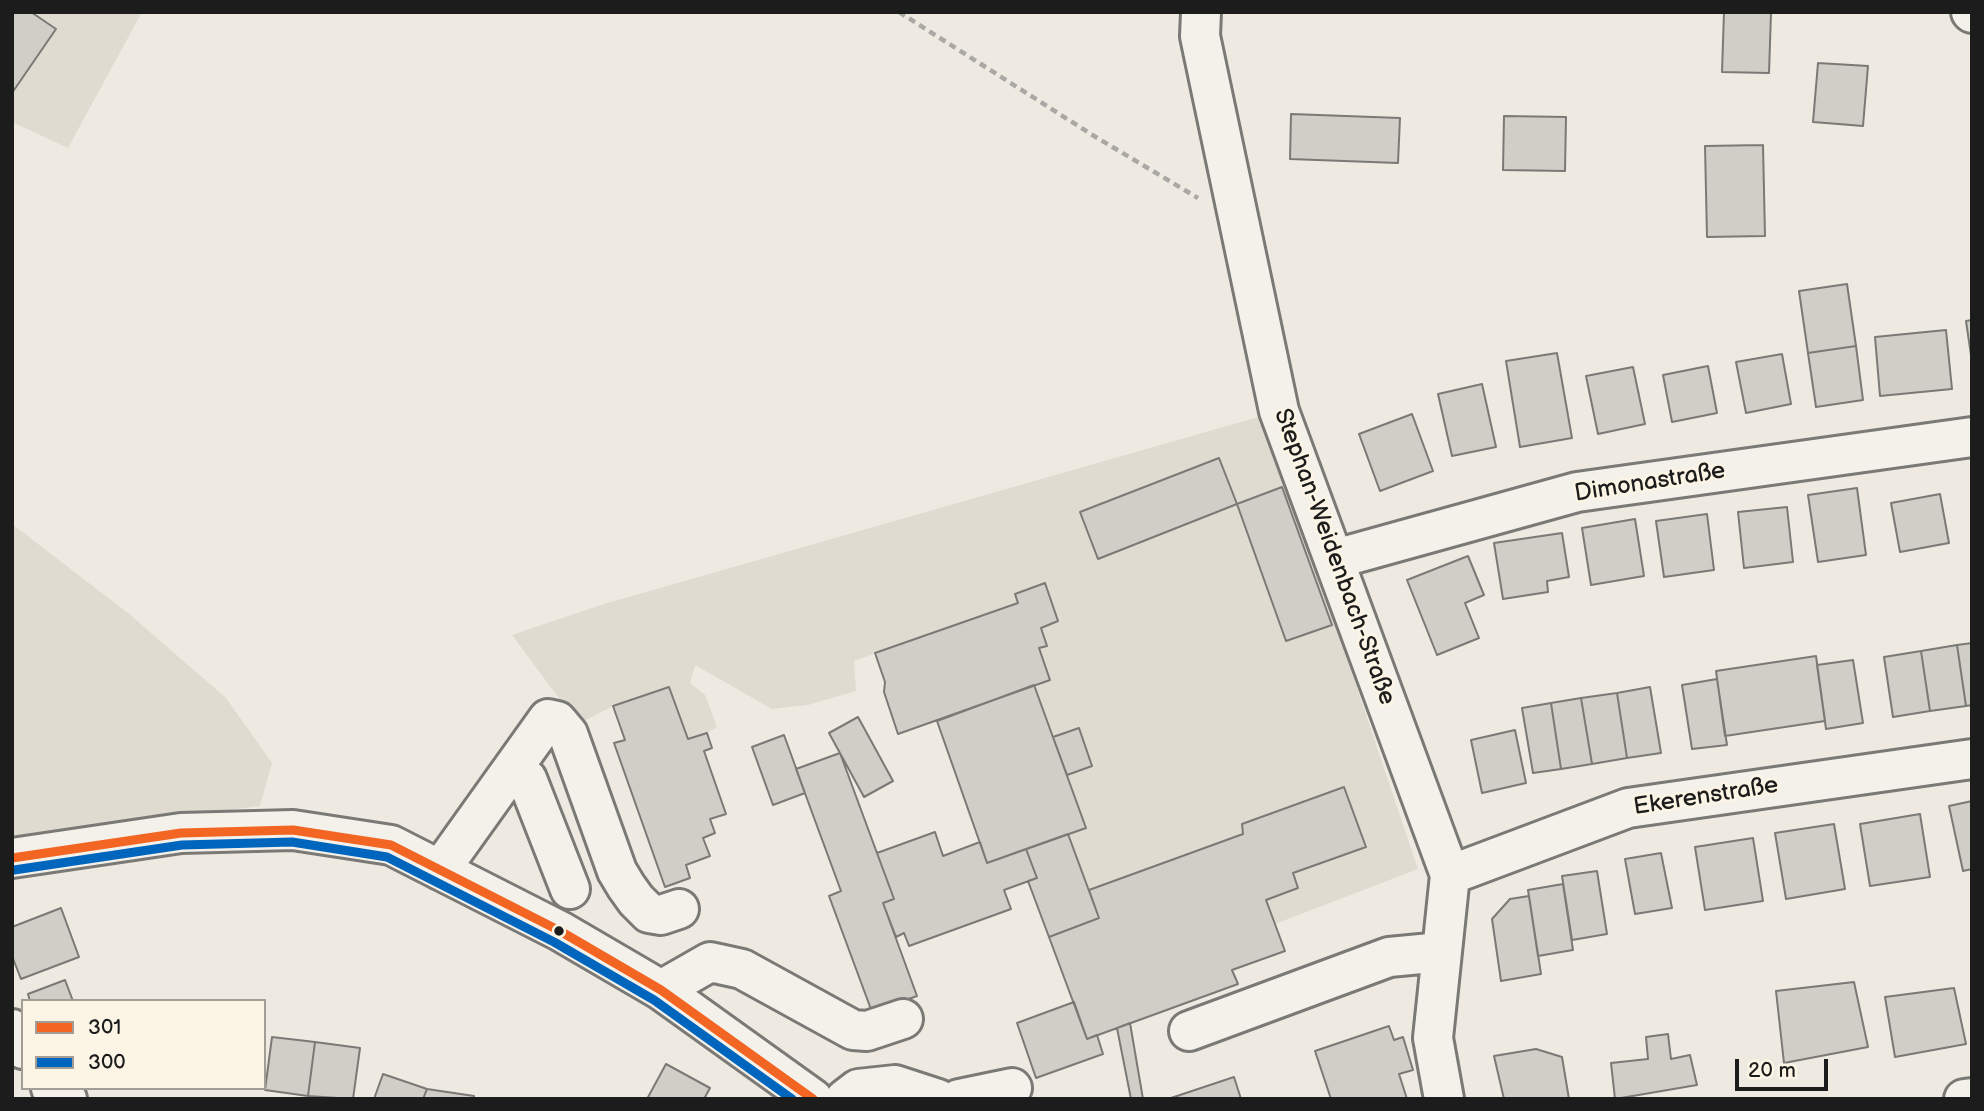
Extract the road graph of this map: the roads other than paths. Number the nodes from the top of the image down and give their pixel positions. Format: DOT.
graph roads {
  1 [pos="1200,12"];
  2 [pos="1972,437"];
  3 [pos="1335,559"];
  4 [pos="1972,759"];
  5 [pos="513,769"];
  6 [pos="12,858"];
  7 [pos="440,870"];
  8 [pos="1450,875"];
  9 [pos="570,889"];
  10 [pos="679,909"];
  11 [pos="1442,952"];
  12 [pos="661,990"];
  13 [pos="903,1019"];
  14 [pos="12,1029"];
  15 [pos="1189,1031"];
  16 [pos="21,1045"];
  17 [pos="1012,1088"];
  18 [pos="1972,1098"];
  19 [pos="813,1099"];
  20 [pos="845,1099"];
  21 [pos="938,1099"];
  22 [pos="959,1099"];
  23 [pos="1444,1099"];
  24 [pos="1964,1099"];
  1 -- 3 [label="street, Stephan-Weidenbach-Straße"];
  2 -- 3 [label="street, Dimonastraße"];
  3 -- 8 [label="street, Stephan-Weidenbach-Straße"];
  4 -- 8 [label="street, Ekerenstraße"];
  5 -- 7 [label="street"];
  5 -- 9 [label="street"];
  5 -- 10 [label="street"];
  6 -- 7 [label="street"];
  7 -- 12 [label="street"];
  8 -- 11 [label="street, Stephan-Weidenbach-Straße"];
  11 -- 15 [label="street"];
  11 -- 23 [label="street, Stephan-Weidenbach-Straße"];
  12 -- 13 [label="street"];
  12 -- 19 [label="street"];
  14 -- 16 [label="street"];
  17 -- 22 [label="street"];
  18 -- 24 [label="street"];
  20 -- 21 [label="street"];
}
